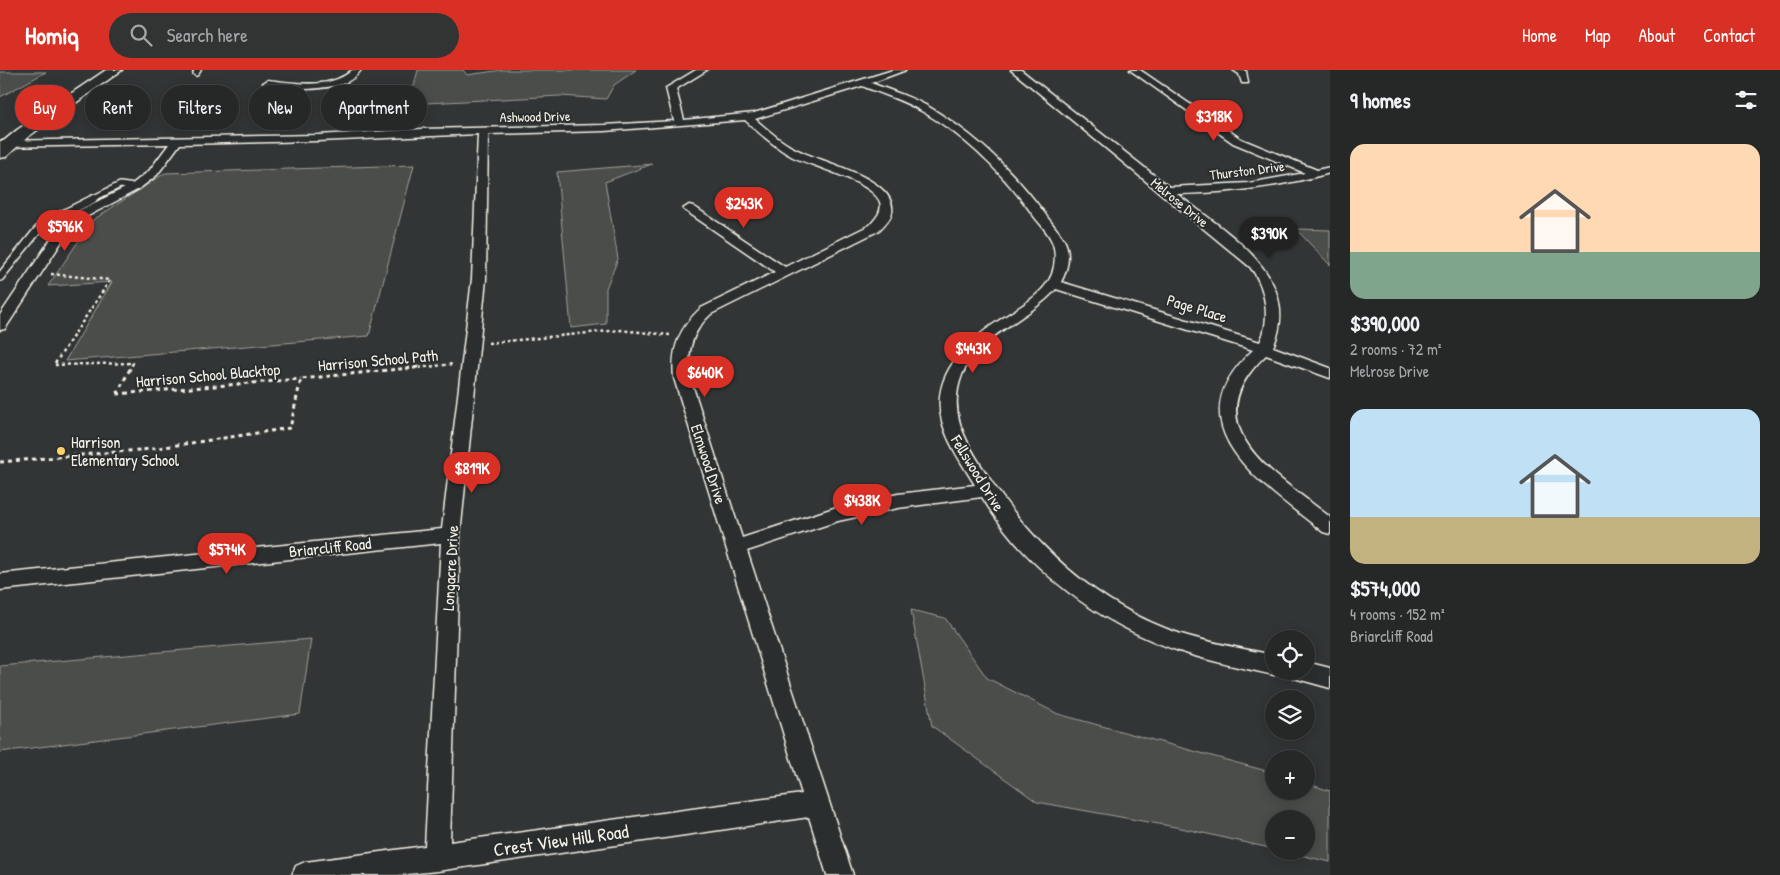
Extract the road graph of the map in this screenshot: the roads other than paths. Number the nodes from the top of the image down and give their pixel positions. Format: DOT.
graph roads {
  1 [pos="115,70"];
  2 [pos="357,70"];
  3 [pos="703,70"];
  4 [pos="902,70"];
  5 [pos="1015,70"];
  6 [pos="1134,70"];
  7 [pos="1237,70"];
  8 [pos="1245,81"];
  9 [pos="268,83"];
  10 [pos="864,83"];
  11 [pos="747,117"];
  12 [pos="680,123"];
  13 [pos="483,130"];
  14 [pos="177,140"];
  15 [pos="4,146"];
  16 [pos="1330,170"];
  17 [pos="1317,174"];
  18 [pos="135,186"];
  19 [pos="1166,191"];
  20 [pos="689,209"];
  21 [pos="68,226"];
  22 [pos="40,228"];
  23 [pos="784,272"];
  24 [pos="0,277"];
  25 [pos="1052,284"];
  26 [pos="0,326"];
  27 [pos="1264,348"];
  28 [pos="1330,373"];
  29 [pos="986,490"];
  30 [pos="1330,527"];
  31 [pos="451,535"];
  32 [pos="736,547"];
  33 [pos="0,582"];
  34 [pos="1265,663"];
  35 [pos="1315,674"];
  36 [pos="1330,678"];
  37 [pos="817,804"];
  38 [pos="437,858"];
  39 [pos="305,875"];
  40 [pos="840,875"];
  1 -- 15 [label="main road"];
  2 -- 9 [label="street"];
  3 -- 12 [label="street"];
  4 -- 10 [label="street, Ashwood Drive"];
  5 -- 19 [label="street, Melrose Drive"];
  6 -- 17 [label="street"];
  7 -- 8 [label="street"];
  10 -- 11 [label="street, Ashwood Drive"];
  10 -- 25 [label="street, Fellswood Drive"];
  11 -- 12 [label="street, Ashwood Drive"];
  11 -- 23 [label="street, Elmwood Drive"];
  12 -- 13 [label="street, Ashwood Drive"];
  13 -- 14 [label="street, Ashwood Drive"];
  13 -- 31 [label="street, Longacre Drive"];
  14 -- 15 [label="street, Ashwood Drive"];
  14 -- 18 [label="street"];
  16 -- 17 [label="street, Thurston Drive"];
  17 -- 19 [label="street, Thurston Drive"];
  18 -- 21 [label="street"];
  18 -- 22 [label="lane"];
  19 -- 27 [label="street, Melrose Drive"];
  20 -- 23 [label="street"];
  21 -- 22 [label="lane"];
  21 -- 26 [label="street"];
  22 -- 24 [label="lane"];
  23 -- 32 [label="street, Elmwood Drive"];
  25 -- 27 [label="street, Page Place"];
  25 -- 29 [label="street, Fellswood Drive"];
  27 -- 28 [label="street, Page Place"];
  27 -- 30 [label="street, Melrose Drive"];
  29 -- 32 [label="street"];
  29 -- 34 [label="street, Fellswood Drive"];
  31 -- 33 [label="street, Briarcliff Road"];
  31 -- 38 [label="street, Longacre Drive"];
  32 -- 37 [label="street, Elmwood Drive"];
  35 -- 36 [label="street"];
  37 -- 38 [label="street, Crest View Hill Road"];
  37 -- 40 [label="street, Elmwood Drive"];
  38 -- 39 [label="street, Crest View Hill Road"];
}
